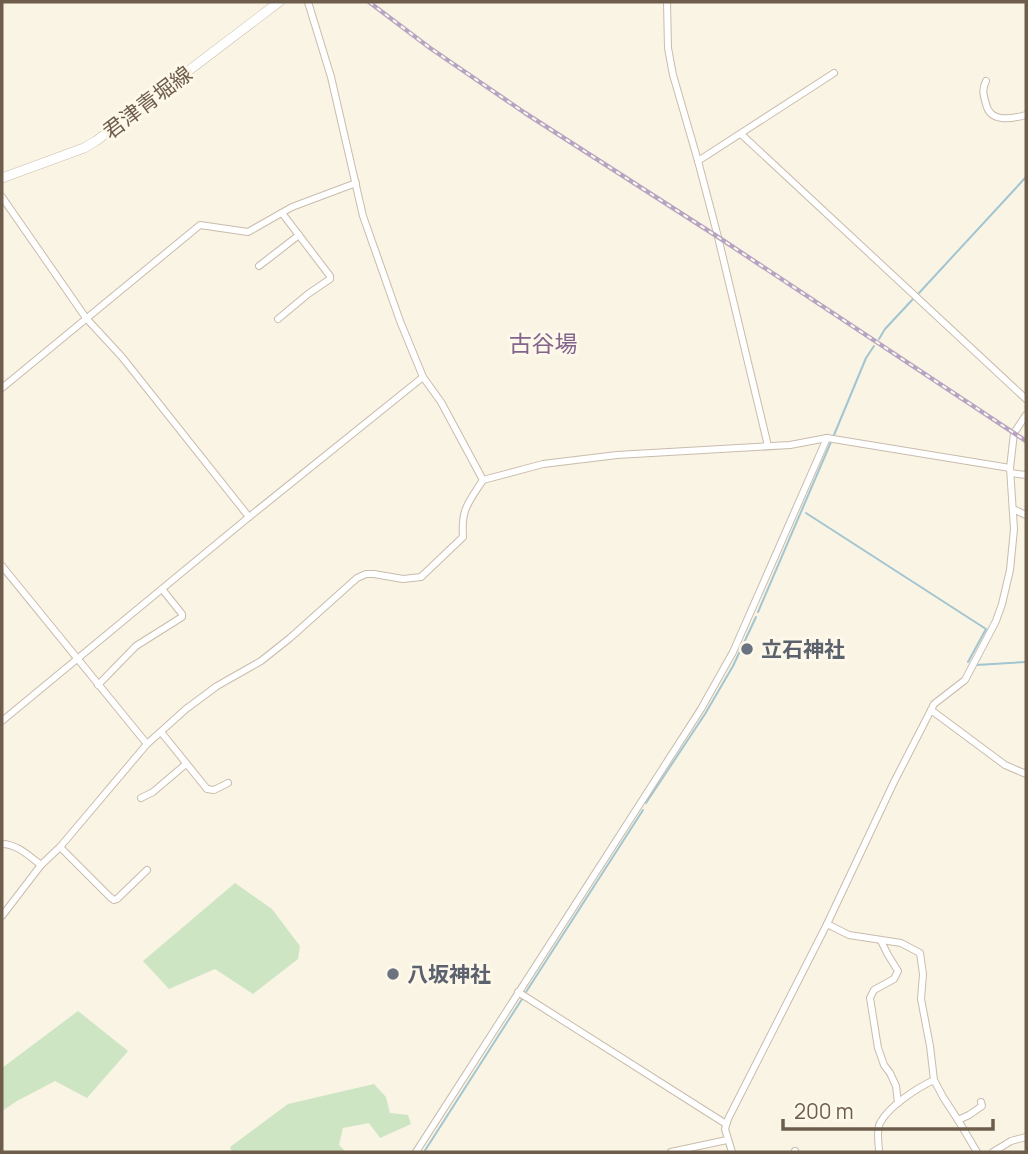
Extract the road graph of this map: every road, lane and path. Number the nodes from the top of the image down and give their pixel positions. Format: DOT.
graph roads {
  1 [pos="279,2"];
  2 [pos="308,2"];
  3 [pos="667,2"];
  4 [pos="834,73"];
  5 [pos="986,80"];
  6 [pos="1026,115"];
  7 [pos="741,134"];
  8 [pos="698,161"];
  9 [pos="2,178"];
  10 [pos="356,183"];
  11 [pos="2,197"];
  12 [pos="282,212"];
  13 [pos="299,235"];
  14 [pos="259,266"];
  15 [pos="86,317"];
  16 [pos="278,319"];
  17 [pos="423,377"];
  18 [pos="2,388"];
  19 [pos="1026,399"];
  20 [pos="1026,415"];
  21 [pos="827,438"];
  22 [pos="768,446"];
  23 [pos="1010,471"];
  24 [pos="1026,475"];
  25 [pos="483,480"];
  26 [pos="1013,509"];
  27 [pos="1026,515"];
  28 [pos="249,517"];
  29 [pos="2,566"];
  30 [pos="162,589"];
  31 [pos="77,659"];
  32 [pos="99,685"];
  33 [pos="931,710"];
  34 [pos="2,721"];
  35 [pos="161,732"];
  36 [pos="147,744"];
  37 [pos="186,764"];
  38 [pos="1026,774"];
  39 [pos="228,783"];
  40 [pos="141,798"];
  41 [pos="2,844"];
  42 [pos="60,847"];
  43 [pos="41,865"];
  44 [pos="147,870"];
  45 [pos="2,916"];
  46 [pos="827,924"];
  47 [pos="881,941"];
  48 [pos="518,992"];
  49 [pos="934,1080"];
  50 [pos="981,1102"];
  51 [pos="898,1103"];
  52 [pos="958,1120"];
  53 [pos="726,1124"];
  54 [pos="1026,1138"];
  55 [pos="727,1140"];
  56 [pos="416,1152"];
  57 [pos="671,1152"];
  58 [pos="732,1152"];
  59 [pos="878,1152"];
  60 [pos="977,1152"];
  61 [pos="993,1152"];
  1 -- 9 [label="main road, 君津青堀線"];
  2 -- 10 [label="street"];
  3 -- 8 [label="street"];
  4 -- 7 [label="street"];
  5 -- 6 [label="street"];
  7 -- 8 [label="street"];
  7 -- 19 [label="street"];
  8 -- 22 [label="street"];
  10 -- 12 [label="street"];
  10 -- 17 [label="street"];
  11 -- 15 [label="street"];
  12 -- 13 [label="street"];
  12 -- 15 [label="street"];
  13 -- 14 [label="street"];
  13 -- 16 [label="street"];
  15 -- 18 [label="street"];
  15 -- 28 [label="street"];
  17 -- 25 [label="street"];
  17 -- 28 [label="street"];
  20 -- 23 [label="street"];
  21 -- 22 [label="street"];
  21 -- 23 [label="street"];
  21 -- 48 [label="street"];
  22 -- 25 [label="street"];
  23 -- 24 [label="street"];
  23 -- 26 [label="street"];
  25 -- 35 [label="street"];
  26 -- 27 [label="street"];
  26 -- 33 [label="street"];
  28 -- 30 [label="street"];
  29 -- 31 [label="street"];
  30 -- 31 [label="street"];
  30 -- 32 [label="street"];
  31 -- 32 [label="street"];
  31 -- 34 [label="street"];
  32 -- 36 [label="street"];
  33 -- 38 [label="street"];
  33 -- 46 [label="street"];
  35 -- 36 [label="street"];
  35 -- 37 [label="street"];
  36 -- 42 [label="street"];
  37 -- 39 [label="street"];
  37 -- 40 [label="street"];
  41 -- 43 [label="street"];
  42 -- 43 [label="street"];
  42 -- 44 [label="street"];
  43 -- 45 [label="street"];
  46 -- 47 [label="street"];
  46 -- 53 [label="street"];
  47 -- 49 [label="street"];
  47 -- 51 [label="street"];
  48 -- 53 [label="street"];
  48 -- 56 [label="street"];
  49 -- 51 [label="street"];
  49 -- 52 [label="street"];
  50 -- 52 [label="street"];
  51 -- 59 [label="street"];
  52 -- 60 [label="street"];
  53 -- 55 [label="street"];
  54 -- 61 [label="street"];
  55 -- 57 [label="street"];
  55 -- 58 [label="street"];
}
